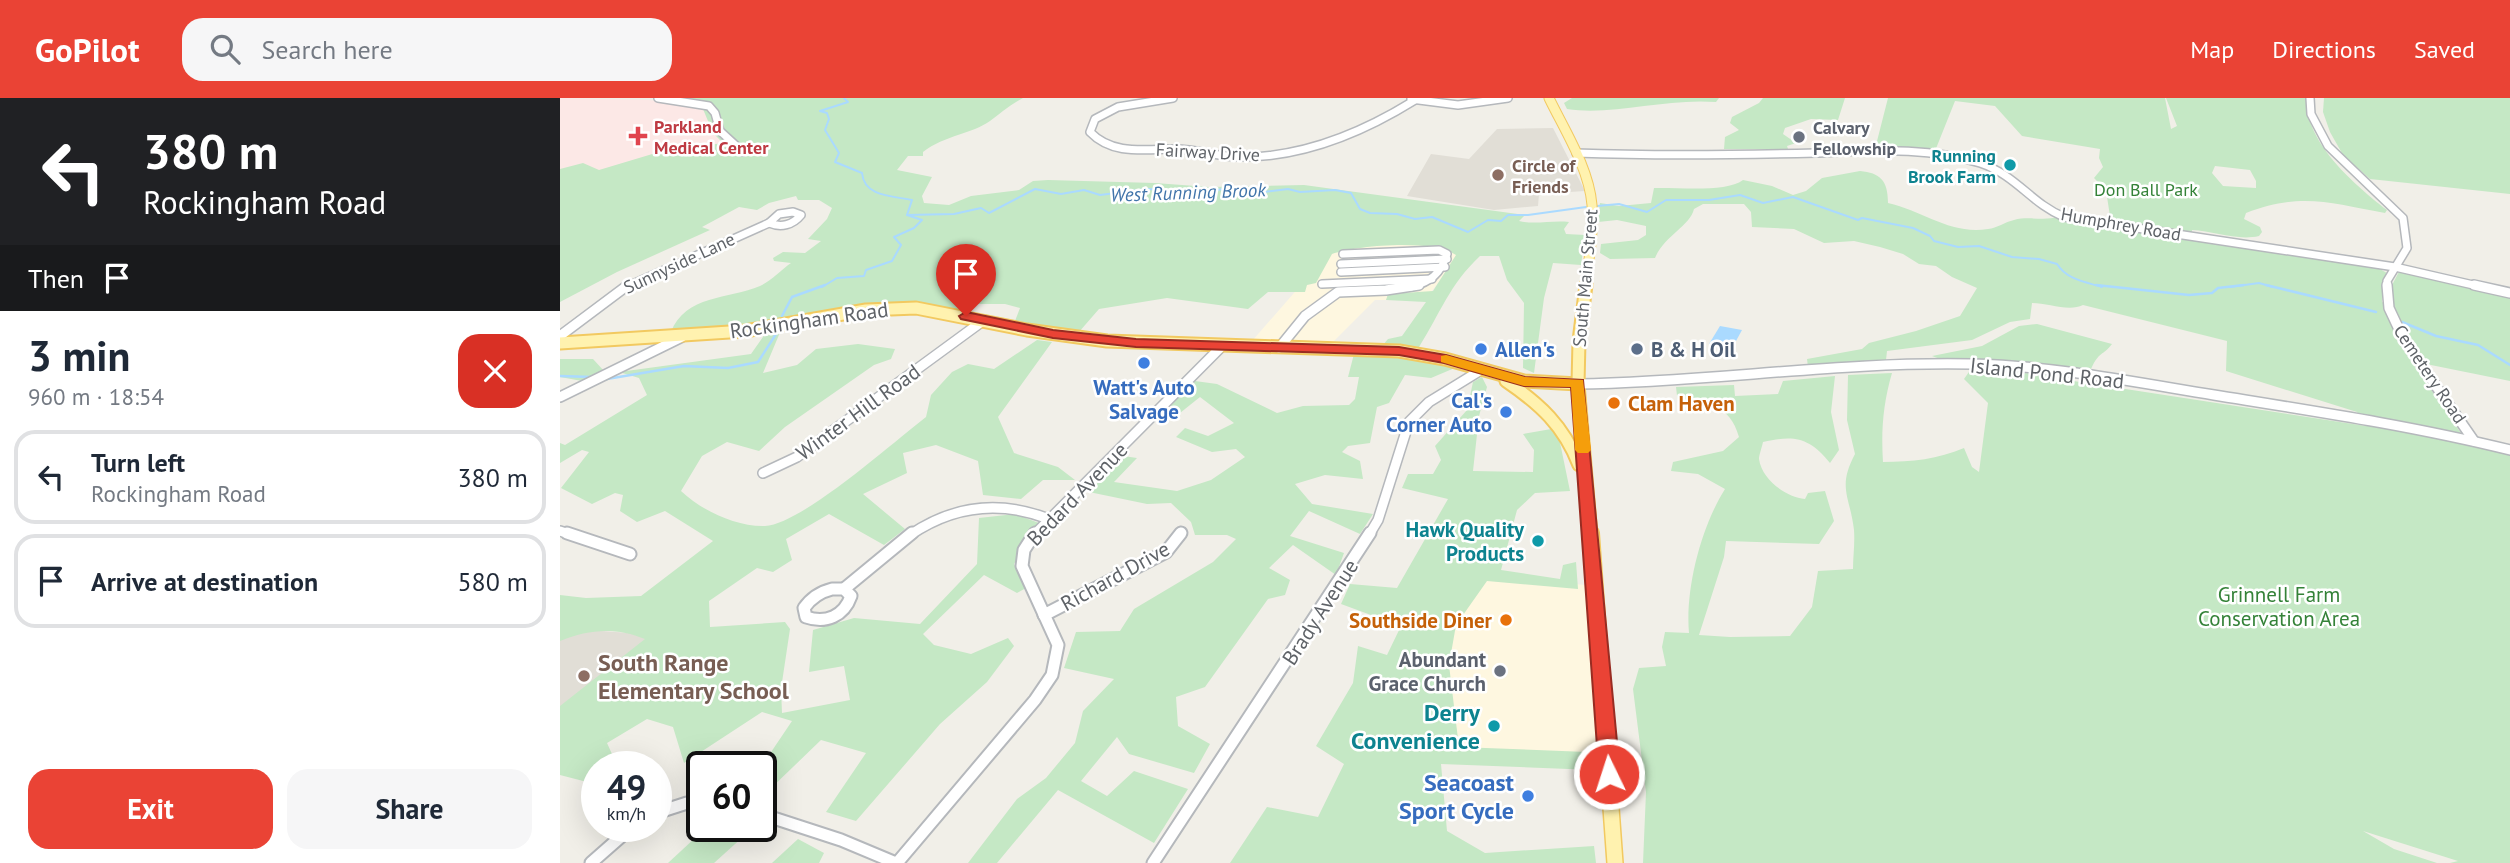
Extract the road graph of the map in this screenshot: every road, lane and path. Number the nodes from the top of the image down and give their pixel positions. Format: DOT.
graph roads {
  1 [pos="658,98"];
  2 [pos="1172,98"];
  3 [pos="1508,98"];
  4 [pos="1549,98"];
  5 [pos="2310,98"];
  6 [pos="1411,99"];
  7 [pos="743,152"];
  8 [pos="1576,153"];
  9 [pos="769,223"];
  10 [pos="1342,254"];
  11 [pos="1446,263"];
  12 [pos="2395,267"];
  13 [pos="1341,268"];
  14 [pos="1433,279"];
  15 [pos="1322,284"];
  16 [pos="2510,293"];
  17 [pos="984,320"];
  18 [pos="686,335"];
  19 [pos="560,336"];
  20 [pos="560,343"];
  21 [pos="1221,347"];
  22 [pos="1279,348"];
  23 [pos="1481,370"];
  24 [pos="1497,375"];
  25 [pos="1578,383"];
  26 [pos="560,397"];
  27 [pos="2474,441"];
  28 [pos="2510,450"];
  29 [pos="762,473"];
  30 [pos="1585,480"];
  31 [pos="1049,519"];
  32 [pos="560,531"];
  33 [pos="1181,533"];
  34 [pos="630,554"];
  35 [pos="844,590"];
  36 [pos="1044,615"];
  37 [pos="777,819"];
  38 [pos="615,842"];
  39 [pos="591,863"];
  40 [pos="897,863"];
  41 [pos="1153,863"];
  42 [pos="1615,863"];
  1 -- 7 [label="street"];
  2 -- 6 [label="street, Fairway Drive"];
  3 -- 6 [label="street"];
  4 -- 8 [label="main road, South Main Street"];
  5 -- 12 [label="street, Cemetery Road"];
  8 -- 12 [label="street, Humphrey Road"];
  8 -- 25 [label="main road, South Main Street"];
  9 -- 19 [label="street, Sunnyside Lane"];
  10 -- 11 [label="street"];
  11 -- 13 [label="street"];
  11 -- 14 [label="street"];
  12 -- 16 [label="street, Humphrey Road"];
  12 -- 27 [label="street, Cemetery Road"];
  14 -- 15 [label="street"];
  14 -- 22 [label="street"];
  17 -- 18 [label="main road, Rockingham Road"];
  17 -- 21 [label="main road, Rockingham Road"];
  17 -- 29 [label="street, Winter Hill Road"];
  18 -- 20 [label="main road, Rockingham Road"];
  18 -- 26 [label="street"];
  21 -- 22 [label="main road, Rockingham Road"];
  21 -- 31 [label="street, Bedard Avenue"];
  22 -- 23 [label="main road, Rockingham Road"];
  23 -- 24 [label="main road, Rockingham Road"];
  23 -- 41 [label="street, Brady Avenue"];
  24 -- 25 [label="main road, Rockingham Road"];
  24 -- 30 [label="main road"];
  25 -- 27 [label="street, Island Pond Road"];
  25 -- 30 [label="main road"];
  27 -- 28 [label="street, Island Pond Road"];
  30 -- 42 [label="main road"];
  31 -- 35 [label="street"];
  31 -- 36 [label="street, Bedard Avenue"];
  32 -- 34 [label="street"];
  33 -- 36 [label="street, Richard Drive"];
  36 -- 40 [label="street, Bedard Avenue"];
  37 -- 40 [label="street"];
  38 -- 39 [label="street"];
}
